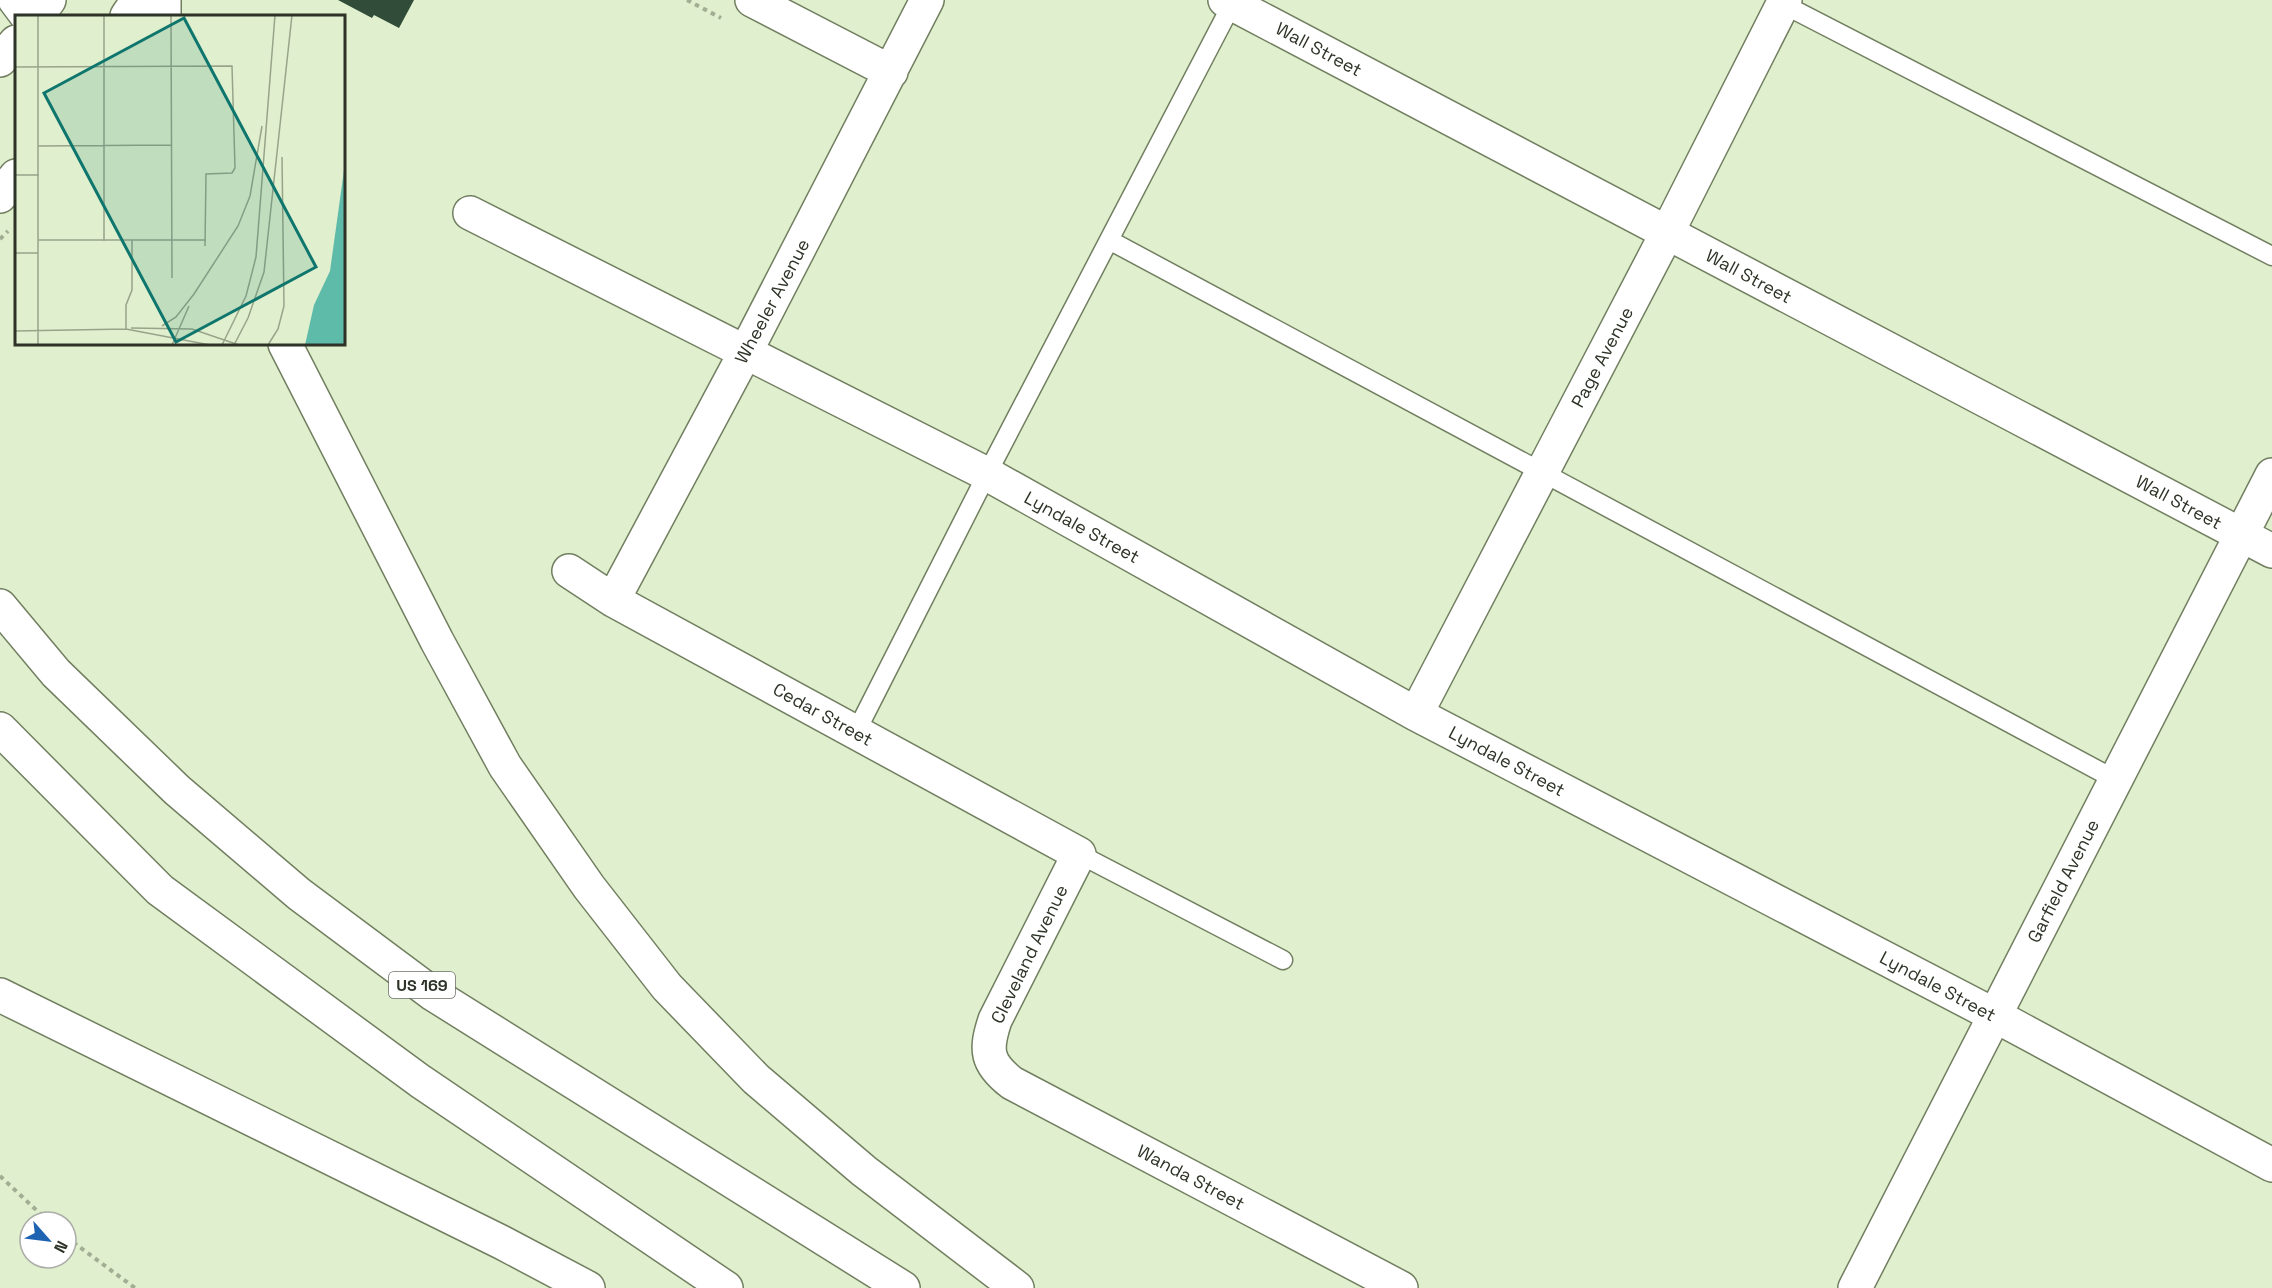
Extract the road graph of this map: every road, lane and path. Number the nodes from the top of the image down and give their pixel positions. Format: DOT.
graph roads {
  1 [pos="15,0"];
  2 [pos="49,0"];
  3 [pos="138,0"];
  4 [pos="752,0"];
  5 [pos="927,0"];
  6 [pos="1781,1"];
  7 [pos="1229,2"];
  8 [pos="26,15"];
  9 [pos="38,15"];
  10 [pos="128,15"];
  11 [pos="15,43"];
  12 [pos="0,60"];
  13 [pos="891,72"];
  14 [pos="15,177"];
  15 [pos="0,196"];
  16 [pos="470,213"];
  17 [pos="1668,233"];
  18 [pos="1109,240"];
  19 [pos="2272,256"];
  20 [pos="286,345"];
  21 [pos="745,353"];
  22 [pos="1541,472"];
  23 [pos="987,474"];
  24 [pos="2272,475"];
  25 [pos="2241,534"];
  26 [pos="2272,551"];
  27 [pos="569,572"];
  28 [pos="613,600"];
  29 [pos="0,606"];
  30 [pos="1416,714"];
  31 [pos="0,729"];
  32 [pos="856,732"];
  33 [pos="2116,780"];
  34 [pos="1079,854"];
  35 [pos="1283,960"];
  36 [pos="0,995"];
  37 [pos="1994,1015"];
  38 [pos="989,1057"];
  39 [pos="2272,1165"];
  40 [pos="0,1176"];
  41 [pos="37,1210"];
  42 [pos="78,1246"];
  43 [pos="135,1288"];
  44 [pos="588,1288"];
  45 [pos="726,1288"];
  46 [pos="903,1288"];
  47 [pos="1017,1288"];
  48 [pos="1401,1288"];
  49 [pos="1855,1288"];
  1 -- 8 [label="main road"];
  2 -- 9 [label="main road"];
  3 -- 10 [label="main road"];
  4 -- 13 [label="main road"];
  5 -- 13 [label="main road, Wheeler Avenue"];
  6 -- 17 [label="main road, Page Avenue"];
  6 -- 19 [label="lane"];
  7 -- 17 [label="main road, Wall Street"];
  7 -- 18 [label="lane"];
  11 -- 12 [label="main road"];
  13 -- 21 [label="main road, Wheeler Avenue"];
  14 -- 15 [label="main road"];
  16 -- 21 [label="main road, Lyndale Street"];
  17 -- 22 [label="main road, Page Avenue"];
  17 -- 25 [label="main road, Wall Street"];
  18 -- 22 [label="lane"];
  18 -- 23 [label="lane"];
  20 -- 47 [label="main road"];
  21 -- 23 [label="main road, Lyndale Street"];
  21 -- 28 [label="main road, Wheeler Avenue"];
  22 -- 30 [label="main road, Page Avenue"];
  22 -- 33 [label="lane"];
  23 -- 30 [label="main road, Lyndale Street"];
  23 -- 32 [label="lane"];
  24 -- 25 [label="main road, Garfield Avenue"];
  25 -- 26 [label="main road, Wall Street"];
  25 -- 33 [label="main road, Garfield Avenue"];
  27 -- 28 [label="main road, Cedar Street"];
  28 -- 32 [label="main road, Cedar Street"];
  29 -- 46 [label="main road, US 169"];
  30 -- 37 [label="main road, Lyndale Street"];
  31 -- 45 [label="main road"];
  32 -- 34 [label="main road, Cedar Street"];
  33 -- 37 [label="main road, Garfield Avenue"];
  34 -- 35 [label="lane"];
  34 -- 38 [label="main road, Cleveland Avenue"];
  36 -- 44 [label="main road"];
  37 -- 39 [label="main road, Lyndale Street"];
  37 -- 49 [label="main road, Garfield Avenue"];
  38 -- 48 [label="main road, Wanda Street"];
  40 -- 41 [label="path"];
  42 -- 43 [label="path"];
}
